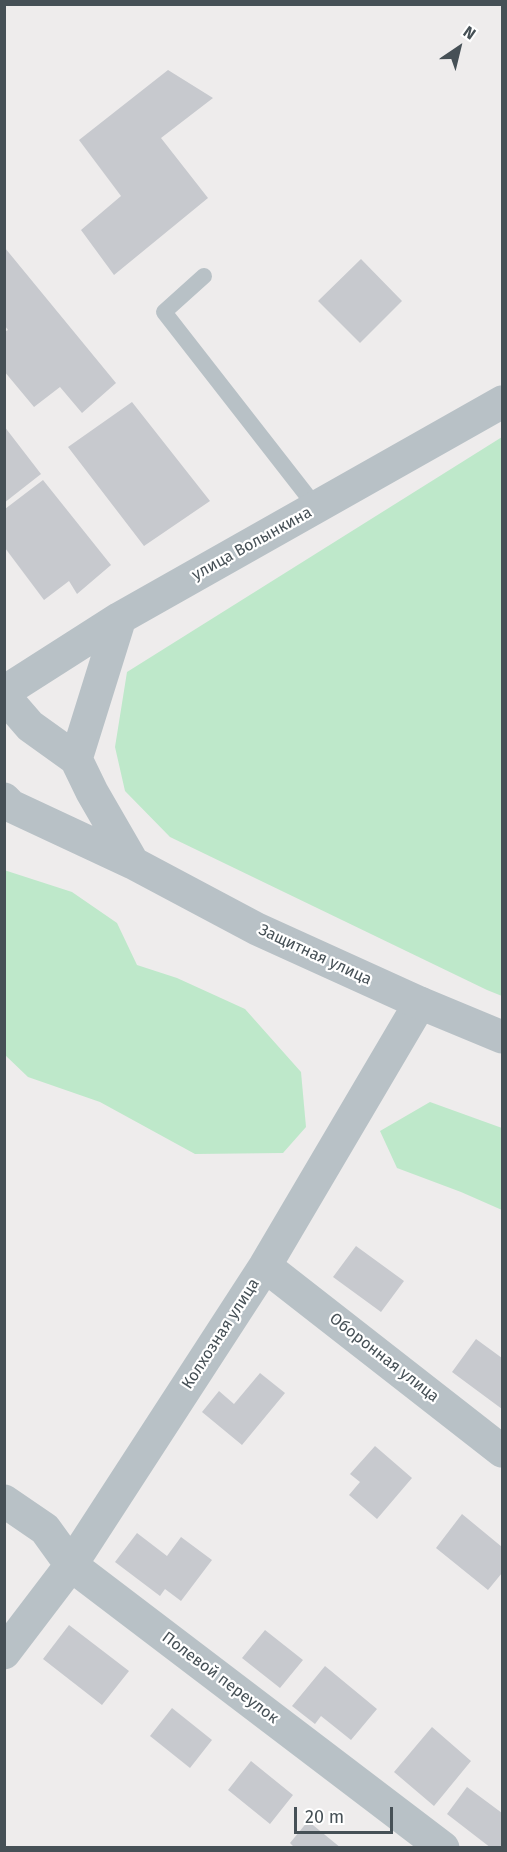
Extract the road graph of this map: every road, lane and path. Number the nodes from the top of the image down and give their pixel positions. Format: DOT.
graph roads {
  1 [pos="204,276"];
  2 [pos="502,402"];
  3 [pos="316,507"];
  4 [pos="120,618"];
  5 [pos="4,692"];
  6 [pos="4,696"];
  7 [pos="76,759"];
  8 [pos="4,799"];
  9 [pos="4,824"];
  10 [pos="133,863"];
  11 [pos="420,1003"];
  12 [pos="502,1037"];
  13 [pos="265,1266"];
  14 [pos="502,1451"];
  15 [pos="4,1501"];
  16 [pos="71,1565"];
  17 [pos="4,1653"];
  18 [pos="443,1848"];
  1 -- 3 [label="lane"];
  2 -- 3 [label="street, улица Волынкина"];
  3 -- 4 [label="street, улица Волынкина"];
  4 -- 5 [label="street, улица Волынкина"];
  4 -- 7 [label="street"];
  6 -- 7 [label="street"];
  7 -- 10 [label="street"];
  8 -- 10 [label="street"];
  9 -- 10 [label="street"];
  10 -- 11 [label="street, Защитная улица"];
  11 -- 12 [label="street, Защитная улица"];
  11 -- 13 [label="street, Колхозная улица"];
  13 -- 14 [label="street, Оборонная улица"];
  13 -- 16 [label="street, Колхозная улица"];
  15 -- 16 [label="street, Полевой переулок"];
  16 -- 17 [label="street, Колхозная улица"];
  16 -- 18 [label="street, Полевой переулок"];
}
